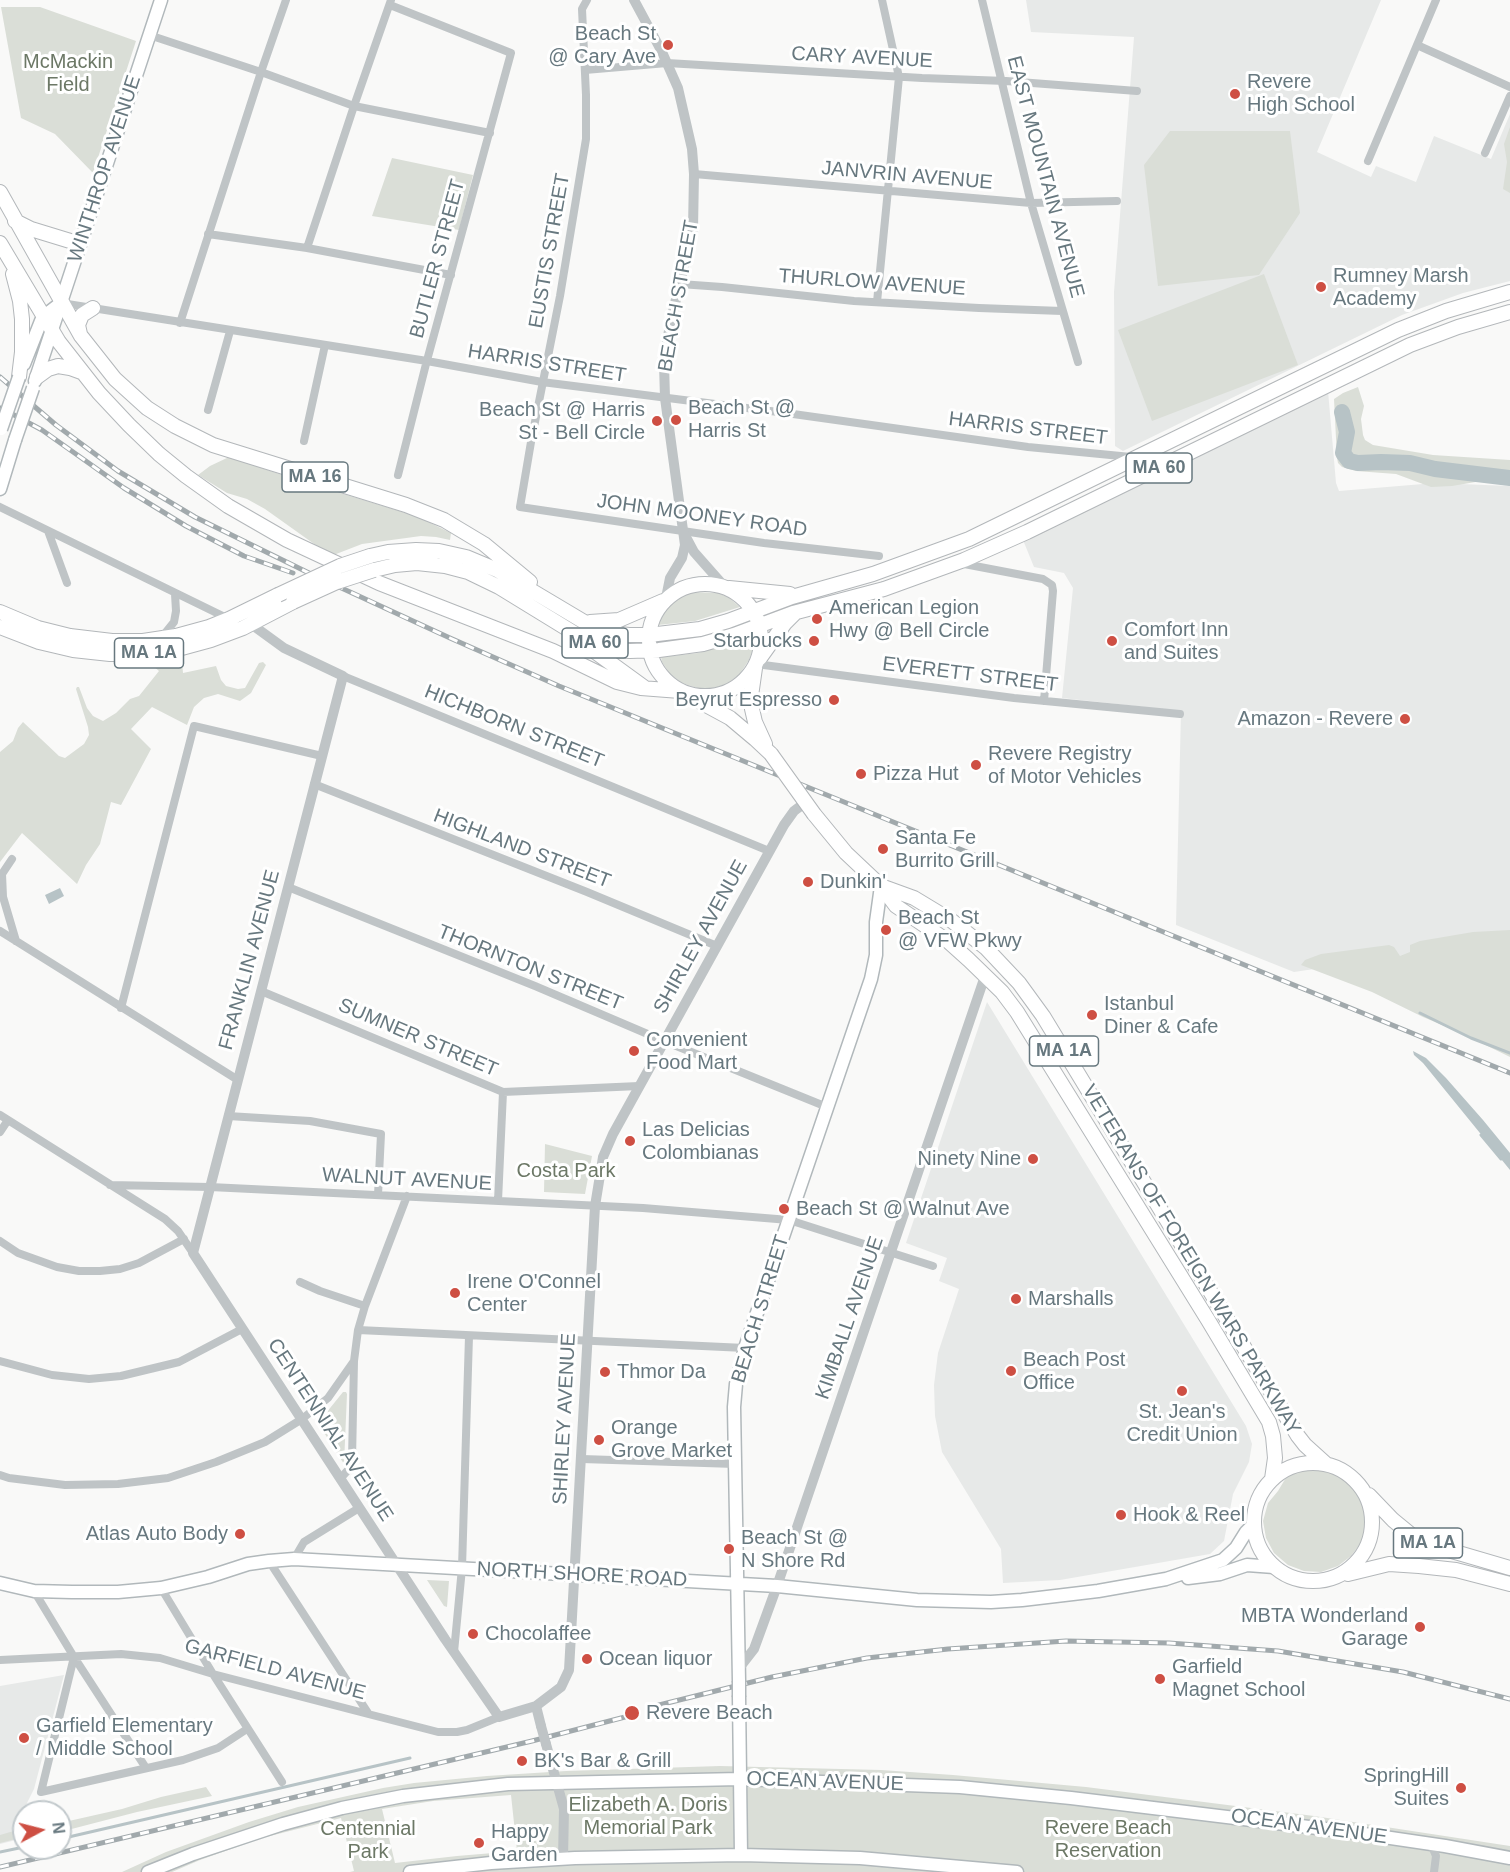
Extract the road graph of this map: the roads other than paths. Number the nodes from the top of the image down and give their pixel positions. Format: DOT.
graph roads {
  1 [pos="161,0"];
  2 [pos="286,0"];
  3 [pos="586,0"];
  4 [pos="634,0"];
  5 [pos="882,0"];
  6 [pos="982,0"];
  7 [pos="1436,0"];
  8 [pos="391,2"];
  9 [pos="149,35"];
  10 [pos="1417,45"];
  11 [pos="667,63"];
  12 [pos="585,70"];
  13 [pos="261,72"];
  14 [pos="899,77"];
  15 [pos="1001,81"];
  16 [pos="1510,87"];
  17 [pos="1137,91"];
  18 [pos="1510,96"];
  19 [pos="354,106"];
  20 [pos="490,133"];
  21 [pos="1485,153"];
  22 [pos="1368,161"];
  23 [pos="694,174"];
  24 [pos="889,191"];
  25 [pos="0,192"];
  26 [pos="1117,201"];
  27 [pos="1031,203"];
  28 [pos="15,220"];
  29 [pos="208,234"];
  30 [pos="80,244"];
  31 [pos="2,246"];
  32 [pos="307,248"];
  33 [pos="451,274"];
  34 [pos="680,284"];
  35 [pos="1510,292"];
  36 [pos="877,302"];
  37 [pos="61,303"];
  38 [pos="93,308"];
  39 [pos="1062,311"];
  40 [pos="1510,312"];
  41 [pos="44,317"];
  42 [pos="180,322"];
  43 [pos="52,330"];
  44 [pos="230,331"];
  45 [pos="81,336"];
  46 [pos="325,345"];
  47 [pos="427,361"];
  48 [pos="1078,362"];
  49 [pos="83,374"];
  50 [pos="19,377"];
  51 [pos="542,382"];
  52 [pos="35,383"];
  53 [pos="665,398"];
  54 [pos="208,410"];
  55 [pos="0,430"];
  56 [pos="304,441"];
  57 [pos="1137,457"];
  58 [pos="398,475"];
  59 [pos="0,489"];
  60 [pos="0,507"];
  61 [pos="520,507"];
  62 [pos="48,531"];
  63 [pos="684,531"];
  64 [pos="879,556"];
  65 [pos="958,563"];
  66 [pos="67,583"];
  67 [pos="726,587"];
  68 [pos="808,593"];
  69 [pos="176,594"];
  70 [pos="666,599"];
  71 [pos="558,607"];
  72 [pos="801,610"];
  73 [pos="754,611"];
  74 [pos="0,612"];
  75 [pos="547,617"];
  76 [pos="229,619"];
  77 [pos="578,619"];
  78 [pos="251,624"];
  79 [pos="760,626"];
  80 [pos="0,627"];
  81 [pos="649,635"];
  82 [pos="158,639"];
  83 [pos="650,651"];
  84 [pos="756,664"];
  85 [pos="342,676"];
  86 [pos="647,689"];
  87 [pos="682,691"];
  88 [pos="1044,701"];
  89 [pos="1180,714"];
  90 [pos="771,754"];
  91 [pos="322,756"];
  92 [pos="314,784"];
  93 [pos="806,808"];
  94 [pos="769,851"];
  95 [pos="12,859"];
  96 [pos="1,876"];
  97 [pos="881,886"];
  98 [pos="288,887"];
  99 [pos="0,931"];
  100 [pos="16,941"];
  101 [pos="717,946"];
  102 [pos="985,976"];
  103 [pos="261,991"];
  104 [pos="121,1008"];
  105 [pos="664,1041"];
  106 [pos="238,1080"];
  107 [pos="639,1086"];
  108 [pos="503,1092"];
  109 [pos="827,1107"];
  110 [pos="228,1116"];
  111 [pos="4,1118"];
  112 [pos="0,1132"];
  113 [pos="110,1185"];
  114 [pos="210,1187"];
  115 [pos="378,1195"];
  116 [pos="406,1196"];
  117 [pos="498,1201"];
  118 [pos="596,1206"];
  119 [pos="789,1220"];
  120 [pos="184,1239"];
  121 [pos="0,1241"];
  122 [pos="891,1252"];
  123 [pos="193,1253"];
  124 [pos="933,1266"];
  125 [pos="300,1282"];
  126 [pos="365,1306"];
  127 [pos="242,1329"];
  128 [pos="358,1330"];
  129 [pos="469,1335"];
  130 [pos="587,1340"];
  131 [pos="745,1348"];
  132 [pos="0,1361"];
  133 [pos="354,1361"];
  134 [pos="302,1419"];
  135 [pos="582,1459"];
  136 [pos="735,1464"];
  137 [pos="1326,1464"];
  138 [pos="0,1475"];
  139 [pos="340,1479"];
  140 [pos="1272,1479"];
  141 [pos="1363,1490"];
  142 [pos="359,1508"];
  143 [pos="1254,1524"];
  144 [pos="294,1559"];
  145 [pos="269,1561"];
  146 [pos="398,1565"];
  147 [pos="1274,1567"];
  148 [pos="462,1568"];
  149 [pos="1510,1568"];
  150 [pos="575,1575"];
  151 [pos="1166,1579"];
  152 [pos="1332,1579"];
  153 [pos="0,1583"];
  154 [pos="737,1584"];
  155 [pos="1510,1584"];
  156 [pos="777,1586"];
  157 [pos="161,1588"];
  158 [pos="34,1591"];
  159 [pos="454,1652"];
  160 [pos="74,1657"];
  161 [pos="0,1660"];
  162 [pos="740,1667"];
  163 [pos="213,1674"];
  164 [pos="536,1706"];
  165 [pos="368,1713"];
  166 [pos="499,1717"];
  167 [pos="247,1729"];
  168 [pos="146,1768"];
  169 [pos="740,1779"];
  170 [pos="282,1782"];
  171 [pos="556,1783"];
  172 [pos="1431,1844"];
  173 [pos="741,1855"];
  174 [pos="1510,1858"];
  175 [pos="564,1859"];
  176 [pos="415,1871"];
  177 [pos="148,1872"];
  178 [pos="1017,1872"];
  179 [pos="1434,1872"];
  1 -- 9 [label="main road, WINTHROP AVENUE"];
  2 -- 13 [label="street"];
  3 -- 12 [label="street, EUSTIS STREET"];
  4 -- 11 [label="street, BEACH STREET"];
  5 -- 14 [label="street"];
  6 -- 15 [label="street, EAST MOUNTAIN AVENUE"];
  7 -- 10 [label="street"];
  8 -- 19 [label="street"];
  8 -- 20 [label="street, BUTLER STREET"];
  9 -- 13 [label="street"];
  9 -- 30 [label="main road, WINTHROP AVENUE"];
  10 -- 16 [label="street"];
  10 -- 22 [label="street"];
  11 -- 12 [label="street, CARY AVENUE"];
  11 -- 14 [label="street, CARY AVENUE"];
  11 -- 23 [label="street, BEACH STREET"];
  12 -- 51 [label="street, EUSTIS STREET"];
  13 -- 19 [label="street"];
  13 -- 29 [label="street"];
  14 -- 15 [label="street, CARY AVENUE"];
  14 -- 24 [label="street"];
  15 -- 17 [label="street, CARY AVENUE"];
  15 -- 27 [label="street, EAST MOUNTAIN AVENUE"];
  18 -- 21 [label="street"];
  19 -- 20 [label="street"];
  19 -- 32 [label="street"];
  20 -- 33 [label="street, BUTLER STREET"];
  23 -- 24 [label="street, JANVRIN AVENUE"];
  23 -- 34 [label="street, BEACH STREET"];
  24 -- 27 [label="street, JANVRIN AVENUE"];
  24 -- 36 [label="street"];
  25 -- 28 [label="highway, MA 16"];
  26 -- 27 [label="street, JANVRIN AVENUE"];
  27 -- 39 [label="street, EAST MOUNTAIN AVENUE"];
  28 -- 30 [label="highway"];
  28 -- 37 [label="highway, MA 16"];
  29 -- 32 [label="street"];
  29 -- 42 [label="street"];
  30 -- 37 [label="main road, WINTHROP AVENUE"];
  31 -- 41 [label="highway"];
  31 -- 50 [label="highway"];
  32 -- 33 [label="street"];
  33 -- 47 [label="street, BUTLER STREET"];
  34 -- 36 [label="street, THURLOW AVENUE"];
  34 -- 53 [label="street, BEACH STREET"];
  35 -- 57 [label="highway, MA 60"];
  36 -- 39 [label="street, THURLOW AVENUE"];
  37 -- 38 [label="street, HARRIS STREET"];
  37 -- 41 [label="main road"];
  37 -- 43 [label="main road, WINTHROP AVENUE"];
  37 -- 45 [label="highway, MA 16"];
  38 -- 42 [label="street, HARRIS STREET"];
  38 -- 45 [label="highway"];
  39 -- 48 [label="street, EAST MOUNTAIN AVENUE"];
  40 -- 65 [label="highway, MA 60"];
  41 -- 43 [label="highway"];
  41 -- 50 [label="main road"];
  42 -- 44 [label="street, HARRIS STREET"];
  43 -- 49 [label="highway"];
  43 -- 52 [label="main road, WINTHROP AVENUE"];
  44 -- 46 [label="street, HARRIS STREET"];
  44 -- 54 [label="street"];
  45 -- 71 [label="highway, MA 16"];
  46 -- 47 [label="street, HARRIS STREET"];
  46 -- 56 [label="street"];
  47 -- 51 [label="street, HARRIS STREET"];
  47 -- 58 [label="street, BUTLER STREET"];
  49 -- 52 [label="highway"];
  49 -- 86 [label="highway"];
  50 -- 55 [label="main road, bridge"];
  51 -- 53 [label="street, HARRIS STREET"];
  51 -- 61 [label="street, EUSTIS STREET"];
  52 -- 59 [label="main road, WINTHROP AVENUE, bridge"];
  53 -- 57 [label="street, HARRIS STREET"];
  53 -- 63 [label="street, BEACH STREET"];
  57 -- 68 [label="highway, MA 60"];
  60 -- 62 [label="street"];
  61 -- 63 [label="street, JOHN MOONEY ROAD"];
  62 -- 66 [label="street"];
  62 -- 69 [label="street"];
  63 -- 64 [label="street, JOHN MOONEY ROAD"];
  63 -- 67 [label="street, BEACH STREET"];
  63 -- 70 [label="street, BEACH STREET"];
  65 -- 72 [label="highway, MA 60"];
  65 -- 88 [label="street"];
  67 -- 68 [label="highway"];
  67 -- 70 [label="highway, MA 1A"];
  67 -- 73 [label="highway, MA 1A"];
  68 -- 73 [label="highway, MA 60"];
  69 -- 76 [label="street"];
  69 -- 82 [label="street"];
  70 -- 77 [label="highway, MA 1A"];
  70 -- 81 [label="highway"];
  71 -- 76 [label="highway, MA 1A, bridge"];
  71 -- 77 [label="highway, MA 1A"];
  72 -- 79 [label="highway, MA 60"];
  72 -- 84 [label="highway"];
  73 -- 79 [label="highway, MA 1A"];
  73 -- 81 [label="highway, MA 60"];
  74 -- 82 [label="highway, MA 1A"];
  75 -- 78 [label="highway, MA 1A, bridge"];
  75 -- 83 [label="highway, MA 60"];
  75 -- 86 [label="highway, MA 1A"];
  76 -- 82 [label="highway, MA 1A"];
  77 -- 81 [label="highway, MA 60"];
  78 -- 80 [label="highway, MA 1A"];
  78 -- 85 [label="street, HICHBORN STREET"];
  79 -- 83 [label="highway, MA 60"];
  79 -- 84 [label="highway, MA 1A"];
  81 -- 83 [label="highway"];
  83 -- 87 [label="highway"];
  84 -- 87 [label="highway"];
  84 -- 88 [label="street, EVERETT STREET"];
  84 -- 90 [label="highway, VETERANS OF FOREIGN WARS PARKWAY / MA 1A"];
  85 -- 91 [label="street, FRANKLIN AVENUE"];
  85 -- 94 [label="street, HICHBORN STREET"];
  86 -- 87 [label="highway, MA 1A"];
  87 -- 90 [label="highway, VETERANS OF FOREIGN WARS PARKWAY / MA 1A"];
  88 -- 89 [label="street, EVERETT STREET"];
  90 -- 93 [label="highway, VETERANS OF FOREIGN WARS PARKWAY / MA 1A, bridge"];
  91 -- 92 [label="street, FRANKLIN AVENUE"];
  91 -- 104 [label="street"];
  92 -- 98 [label="street, FRANKLIN AVENUE"];
  92 -- 101 [label="street, HIGHLAND STREET"];
  93 -- 94 [label="street, SHIRLEY AVENUE"];
  93 -- 97 [label="highway, VETERANS OF FOREIGN WARS PARKWAY / MA 1A"];
  94 -- 101 [label="street, SHIRLEY AVENUE"];
  95 -- 96 [label="street"];
  96 -- 100 [label="street"];
  97 -- 102 [label="highway, VETERANS OF FOREIGN WARS PARKWAY / MA 1A"];
  97 -- 109 [label="main road, BEACH STREET"];
  97 -- 137 [label="highway, VETERANS OF FOREIGN WARS PARKWAY / MA 1A"];
  98 -- 103 [label="street, FRANKLIN AVENUE"];
  98 -- 105 [label="street, THORNTON STREET"];
  99 -- 100 [label="street"];
  100 -- 104 [label="street"];
  101 -- 105 [label="street, SHIRLEY AVENUE"];
  102 -- 122 [label="street, KIMBALL AVENUE"];
  102 -- 140 [label="highway, VETERANS OF FOREIGN WARS PARKWAY / MA 1A"];
  103 -- 106 [label="street, FRANKLIN AVENUE"];
  103 -- 108 [label="street, SUMNER STREET"];
  104 -- 106 [label="street"];
  105 -- 107 [label="street, SHIRLEY AVENUE"];
  105 -- 109 [label="street, THORNTON STREET"];
  106 -- 110 [label="street, FRANKLIN AVENUE"];
  107 -- 108 [label="street, SUMNER STREET"];
  107 -- 118 [label="street, SHIRLEY AVENUE"];
  108 -- 117 [label="street"];
  109 -- 119 [label="main road, BEACH STREET"];
  110 -- 114 [label="street, FRANKLIN AVENUE"];
  110 -- 115 [label="street"];
  111 -- 112 [label="street"];
  111 -- 113 [label="street"];
  113 -- 114 [label="street, WALNUT AVENUE"];
  113 -- 120 [label="street, CENTENNIAL AVENUE"];
  114 -- 115 [label="street, WALNUT AVENUE"];
  114 -- 123 [label="street, FRANKLIN AVENUE"];
  115 -- 116 [label="street, WALNUT AVENUE"];
  116 -- 117 [label="street, WALNUT AVENUE"];
  116 -- 126 [label="street"];
  117 -- 118 [label="street, WALNUT AVENUE"];
  118 -- 119 [label="street, WALNUT AVENUE"];
  118 -- 130 [label="street, SHIRLEY AVENUE"];
  119 -- 122 [label="street, WALNUT AVENUE"];
  119 -- 131 [label="main road, BEACH STREET"];
  120 -- 121 [label="street"];
  120 -- 123 [label="street, CENTENNIAL AVENUE"];
  122 -- 124 [label="street, WALNUT AVENUE"];
  122 -- 156 [label="street, KIMBALL AVENUE"];
  123 -- 127 [label="street, CENTENNIAL AVENUE"];
  125 -- 126 [label="street"];
  126 -- 128 [label="street"];
  127 -- 132 [label="street"];
  127 -- 134 [label="street, CENTENNIAL AVENUE"];
  128 -- 129 [label="street"];
  128 -- 133 [label="street"];
  129 -- 130 [label="street"];
  129 -- 148 [label="street"];
  130 -- 131 [label="street"];
  130 -- 135 [label="street, SHIRLEY AVENUE"];
  131 -- 136 [label="main road, BEACH STREET"];
  133 -- 134 [label="street"];
  133 -- 139 [label="street"];
  134 -- 138 [label="street"];
  134 -- 139 [label="street, CENTENNIAL AVENUE"];
  135 -- 136 [label="street"];
  135 -- 150 [label="street, SHIRLEY AVENUE"];
  136 -- 154 [label="main road, BEACH STREET"];
  137 -- 140 [label="highway"];
  137 -- 141 [label="highway, MA 1A"];
  139 -- 142 [label="street, CENTENNIAL AVENUE"];
  140 -- 143 [label="highway, MA 1A"];
  141 -- 149 [label="highway, MA 1A"];
  141 -- 152 [label="highway"];
  142 -- 144 [label="street"];
  142 -- 146 [label="street, CENTENNIAL AVENUE"];
  143 -- 147 [label="highway, MA 1A"];
  143 -- 151 [label="main road, NORTH SHORE ROAD"];
  144 -- 145 [label="main road, NORTH SHORE ROAD"];
  144 -- 146 [label="main road, NORTH SHORE ROAD"];
  145 -- 157 [label="main road, NORTH SHORE ROAD"];
  145 -- 165 [label="street"];
  146 -- 148 [label="main road, NORTH SHORE ROAD"];
  146 -- 159 [label="street, CENTENNIAL AVENUE"];
  147 -- 151 [label="main road, NORTH SHORE ROAD"];
  147 -- 152 [label="highway, MA 1A"];
  148 -- 150 [label="main road, NORTH SHORE ROAD"];
  148 -- 159 [label="street"];
  150 -- 154 [label="main road, NORTH SHORE ROAD"];
  150 -- 164 [label="street, SHIRLEY AVENUE"];
  151 -- 156 [label="main road, NORTH SHORE ROAD"];
  152 -- 155 [label="highway, MA 1A"];
  153 -- 158 [label="main road, NORTH SHORE ROAD"];
  154 -- 156 [label="main road, NORTH SHORE ROAD"];
  154 -- 162 [label="main road, BEACH STREET"];
  156 -- 162 [label="street, KIMBALL AVENUE"];
  157 -- 158 [label="main road, NORTH SHORE ROAD"];
  157 -- 163 [label="street"];
  158 -- 160 [label="street"];
  159 -- 166 [label="street, CENTENNIAL AVENUE"];
  160 -- 161 [label="street, GARFIELD AVENUE"];
  160 -- 163 [label="street, GARFIELD AVENUE"];
  160 -- 168 [label="street"];
  160 -- 168 [label="street"];
  162 -- 169 [label="main road, BEACH STREET, bridge"];
  163 -- 165 [label="street, GARFIELD AVENUE"];
  163 -- 167 [label="street"];
  164 -- 166 [label="street, GARFIELD AVENUE"];
  164 -- 171 [label="street, bridge"];
  165 -- 166 [label="street, GARFIELD AVENUE"];
  167 -- 168 [label="street"];
  167 -- 170 [label="street"];
  169 -- 171 [label="main road, OCEAN AVENUE"];
  169 -- 172 [label="main road, OCEAN AVENUE"];
  169 -- 173 [label="main road, BEACH STREET"];
  171 -- 175 [label="street"];
  171 -- 177 [label="main road, OCEAN AVENUE"];
  172 -- 174 [label="main road, OCEAN AVENUE"];
  172 -- 179 [label="street"];
  173 -- 175 [label="main road"];
  173 -- 178 [label="main road"];
  175 -- 176 [label="main road"];
}
